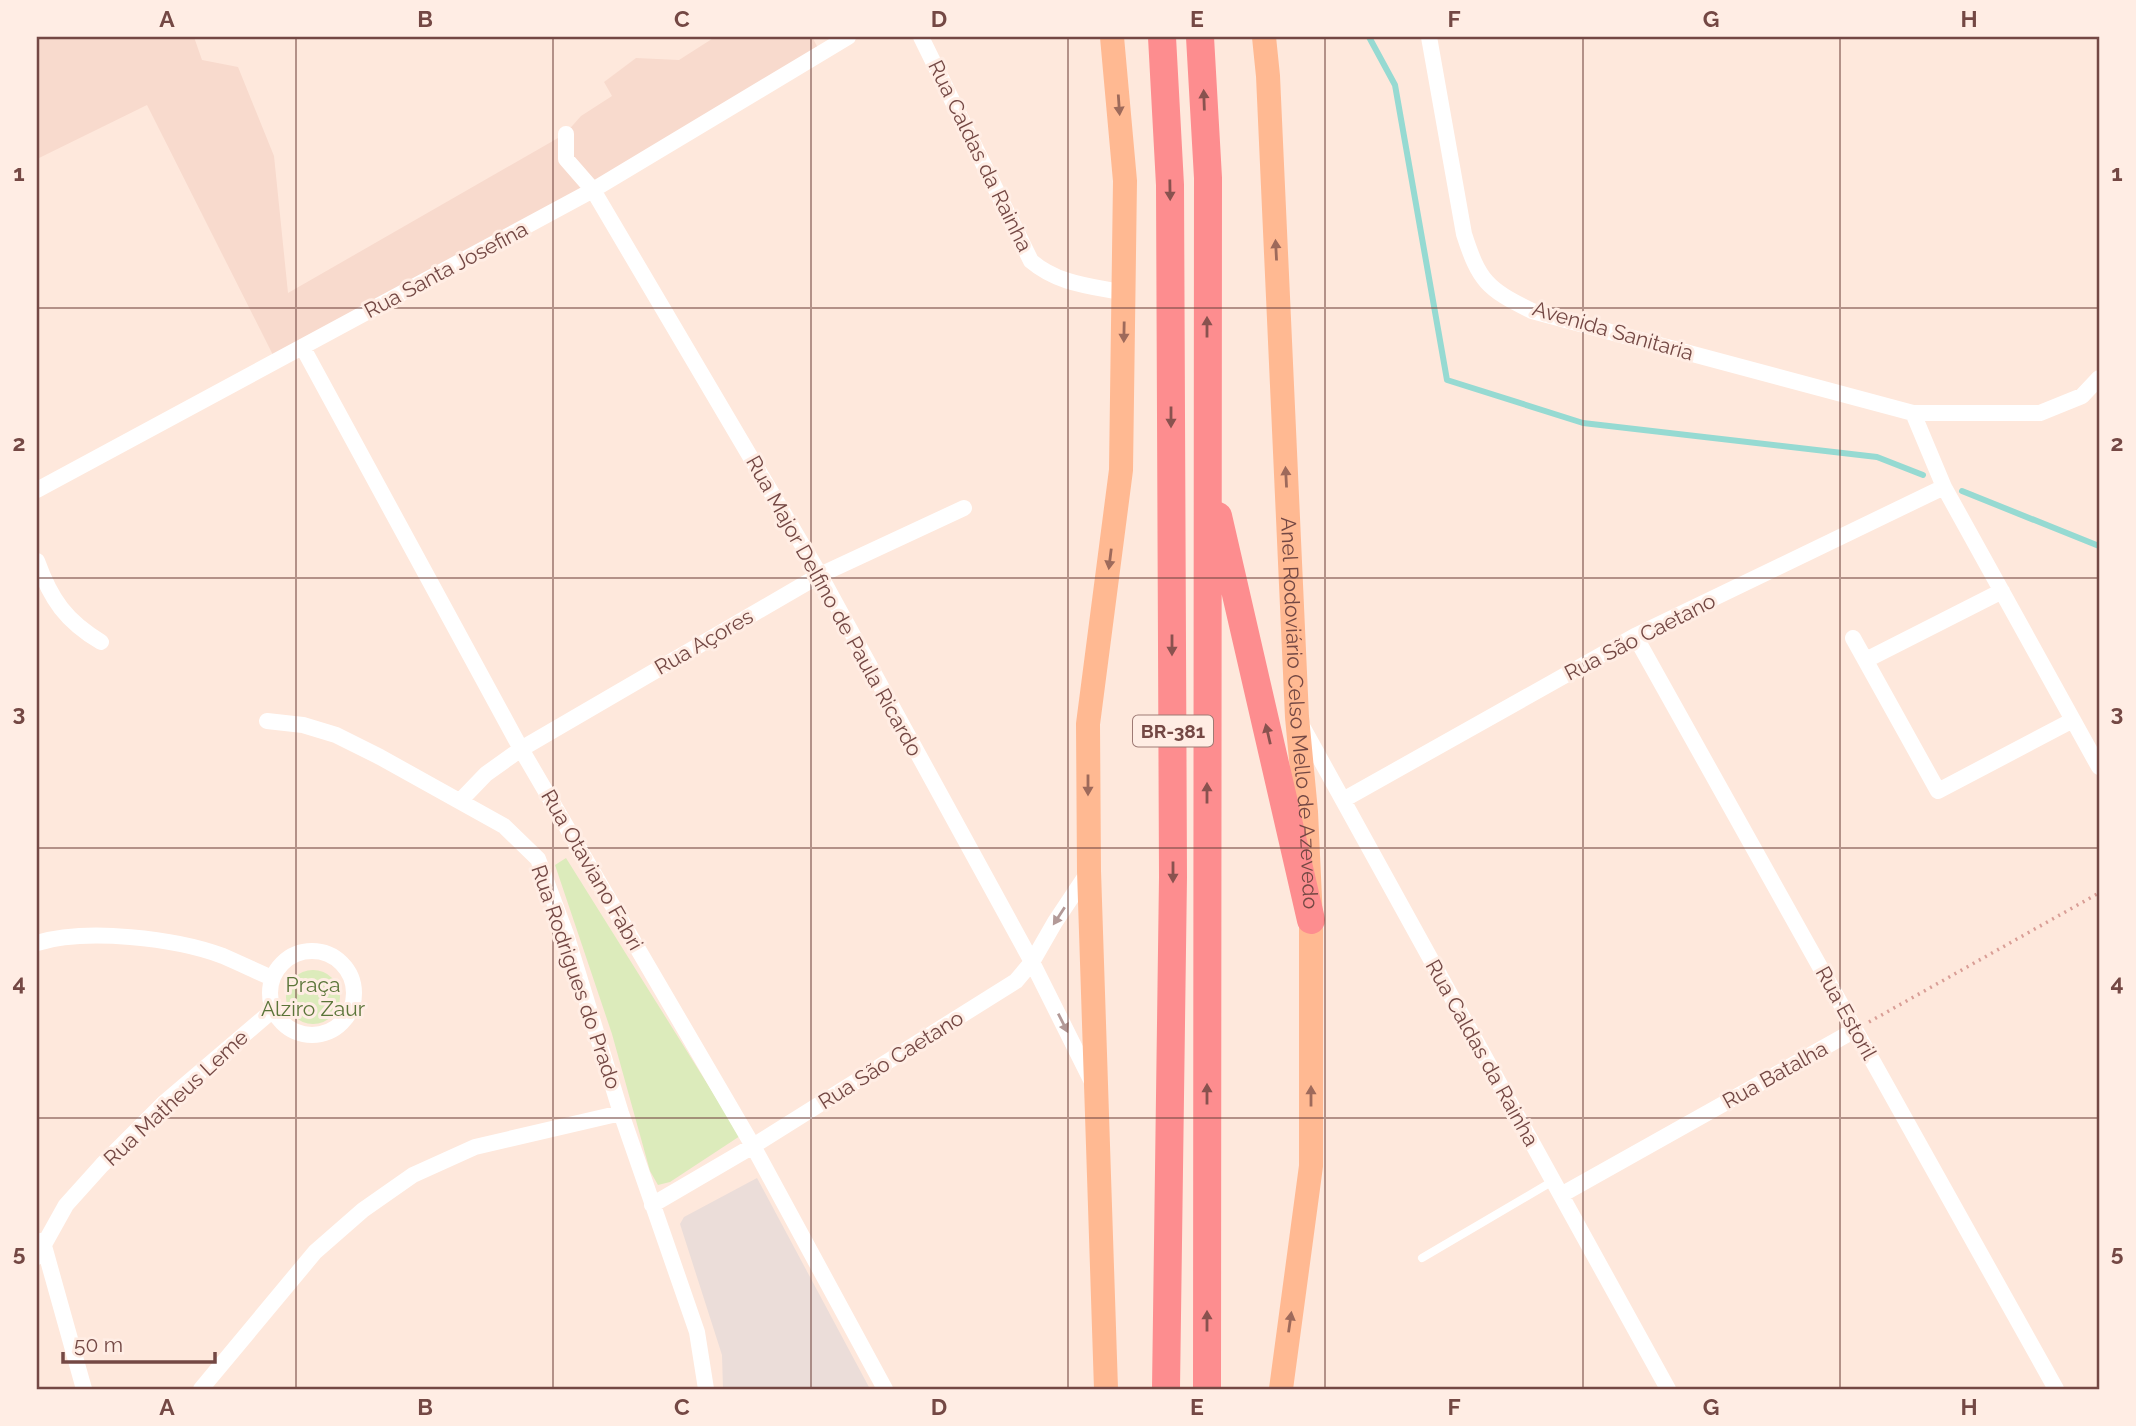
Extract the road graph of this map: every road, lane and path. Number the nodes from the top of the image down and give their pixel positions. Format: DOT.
graph roads {
  1 [pos="848,37"];
  2 [pos="921,37"];
  3 [pos="1112,37"];
  4 [pos="1152,37"];
  5 [pos="1162,37"];
  6 [pos="1200,37"];
  7 [pos="1264,37"];
  8 [pos="1429,37"];
  9 [pos="1165,73"];
  10 [pos="566,134"];
  11 [pos="593,190"];
  12 [pos="1125,293"];
  13 [pos="303,348"];
  14 [pos="2099,378"];
  15 [pos="1913,413"];
  16 [pos="1207,469"];
  17 [pos="1944,487"];
  18 [pos="37,490"];
  19 [pos="964,508"];
  20 [pos="37,561"];
  21 [pos="820,575"];
  22 [pos="2002,591"];
  23 [pos="1635,636"];
  24 [pos="1853,638"];
  25 [pos="102,642"];
  26 [pos="1866,660"];
  27 [pos="1297,717"];
  28 [pos="2073,720"];
  29 [pos="267,722"];
  30 [pos="521,750"];
  31 [pos="2099,767"];
  32 [pos="1343,800"];
  33 [pos="460,801"];
  34 [pos="1089,871"];
  35 [pos="2099,893"];
  36 [pos="1311,920"];
  37 [pos="37,943"];
  38 [pos="1032,962"];
  39 [pos="272,978"];
  40 [pos="273,1010"];
  41 [pos="1855,1030"];
  42 [pos="1095,1087"];
  43 [pos="621,1113"];
  44 [pos="753,1146"];
  45 [pos="1557,1188"];
  46 [pos="652,1205"];
  47 [pos="39,1247"];
  48 [pos="1422,1258"];
  49 [pos="85,1389"];
  50 [pos="201,1389"];
  51 [pos="706,1389"];
  52 [pos="885,1389"];
  53 [pos="1105,1389"];
  54 [pos="1166,1389"];
  55 [pos="1207,1389"];
  56 [pos="1280,1389"];
  57 [pos="1668,1389"];
  58 [pos="2056,1389"];
  1 -- 11 [label="street, Rua Santa Josefina"];
  2 -- 12 [label="street, Rua Caldas da Rainha"];
  3 -- 12 [label="main road, one-way"];
  4 -- 9 [label="highway"];
  5 -- 9 [label="highway, BR-381"];
  16 -- 6 [label="highway, BR-381, one-way"];
  27 -- 7 [label="main road, Anel Rodoviário Celso Mello de Azevedo, one-way"];
  8 -- 15 [label="street, Avenida Sanitaria"];
  9 -- 54 [label="highway, BR-381, one-way"];
  10 -- 11 [label="street, Rua Major Delfino de Paula Ricardo"];
  11 -- 13 [label="street, Rua Santa Josefina"];
  11 -- 21 [label="street, Rua Major Delfino de Paula Ricardo"];
  12 -- 34 [label="main road, one-way"];
  13 -- 18 [label="street, Rua Santa Josefina"];
  13 -- 30 [label="street, Rua Otaviano Fabri"];
  14 -- 15 [label="street, Avenida Sanitaria"];
  15 -- 17 [label="street"];
  36 -- 16 [label="highway, one-way"];
  55 -- 16 [label="highway, BR-381, one-way"];
  17 -- 22 [label="street"];
  17 -- 23 [label="street, Rua São Caetano"];
  19 -- 21 [label="street, Rua Açores"];
  20 -- 25 [label="street"];
  21 -- 30 [label="street, Rua Açores"];
  21 -- 38 [label="street, Rua Major Delfino de Paula Ricardo"];
  22 -- 26 [label="street"];
  22 -- 28 [label="street"];
  23 -- 32 [label="street, Rua São Caetano"];
  23 -- 41 [label="street, Rua Estoril"];
  24 -- 26 [label="street"];
  26 -- 28 [label="street"];
  27 -- 32 [label="street, Rua Caldas da Rainha"];
  27 -- 36 [label="main road, Anel Rodoviário Celso Mello de Azevedo"];
  28 -- 31 [label="street"];
  29 -- 33 [label="street, Rua Rodrigues do Prado"];
  30 -- 33 [label="street, Rua Açores"];
  30 -- 44 [label="street, Rua Otaviano Fabri"];
  32 -- 45 [label="street, Rua Caldas da Rainha"];
  33 -- 43 [label="street, Rua Rodrigues do Prado"];
  34 -- 38 [label="street, Rua São Caetano, one-way"];
  34 -- 42 [label="main road"];
  35 -- 41 [label="path"];
  56 -- 36 [label="main road, Anel Rodoviário Celso Mello de Azevedo, one-way"];
  37 -- 39 [label="street"];
  38 -- 42 [label="street, Rua Major Delfino de Paula Ricardo, one-way"];
  38 -- 44 [label="street, Rua São Caetano"];
  39 -- 40 [label="street"];
  39 -- 40 [label="street"];
  40 -- 47 [label="street, Rua Matheus Leme"];
  41 -- 45 [label="street, Rua Batalha"];
  41 -- 58 [label="street, Rua Estoril"];
  42 -- 53 [label="main road"];
  43 -- 46 [label="street, Rua Rodrigues do Prado"];
  43 -- 50 [label="street"];
  44 -- 46 [label="street, Rua São Caetano"];
  44 -- 52 [label="street, Rua Otaviano Fabri"];
  45 -- 48 [label="lane"];
  45 -- 57 [label="street, Rua Caldas da Rainha"];
  46 -- 51 [label="street, Rua Rodrigues do Prado"];
  47 -- 49 [label="street"];
}
